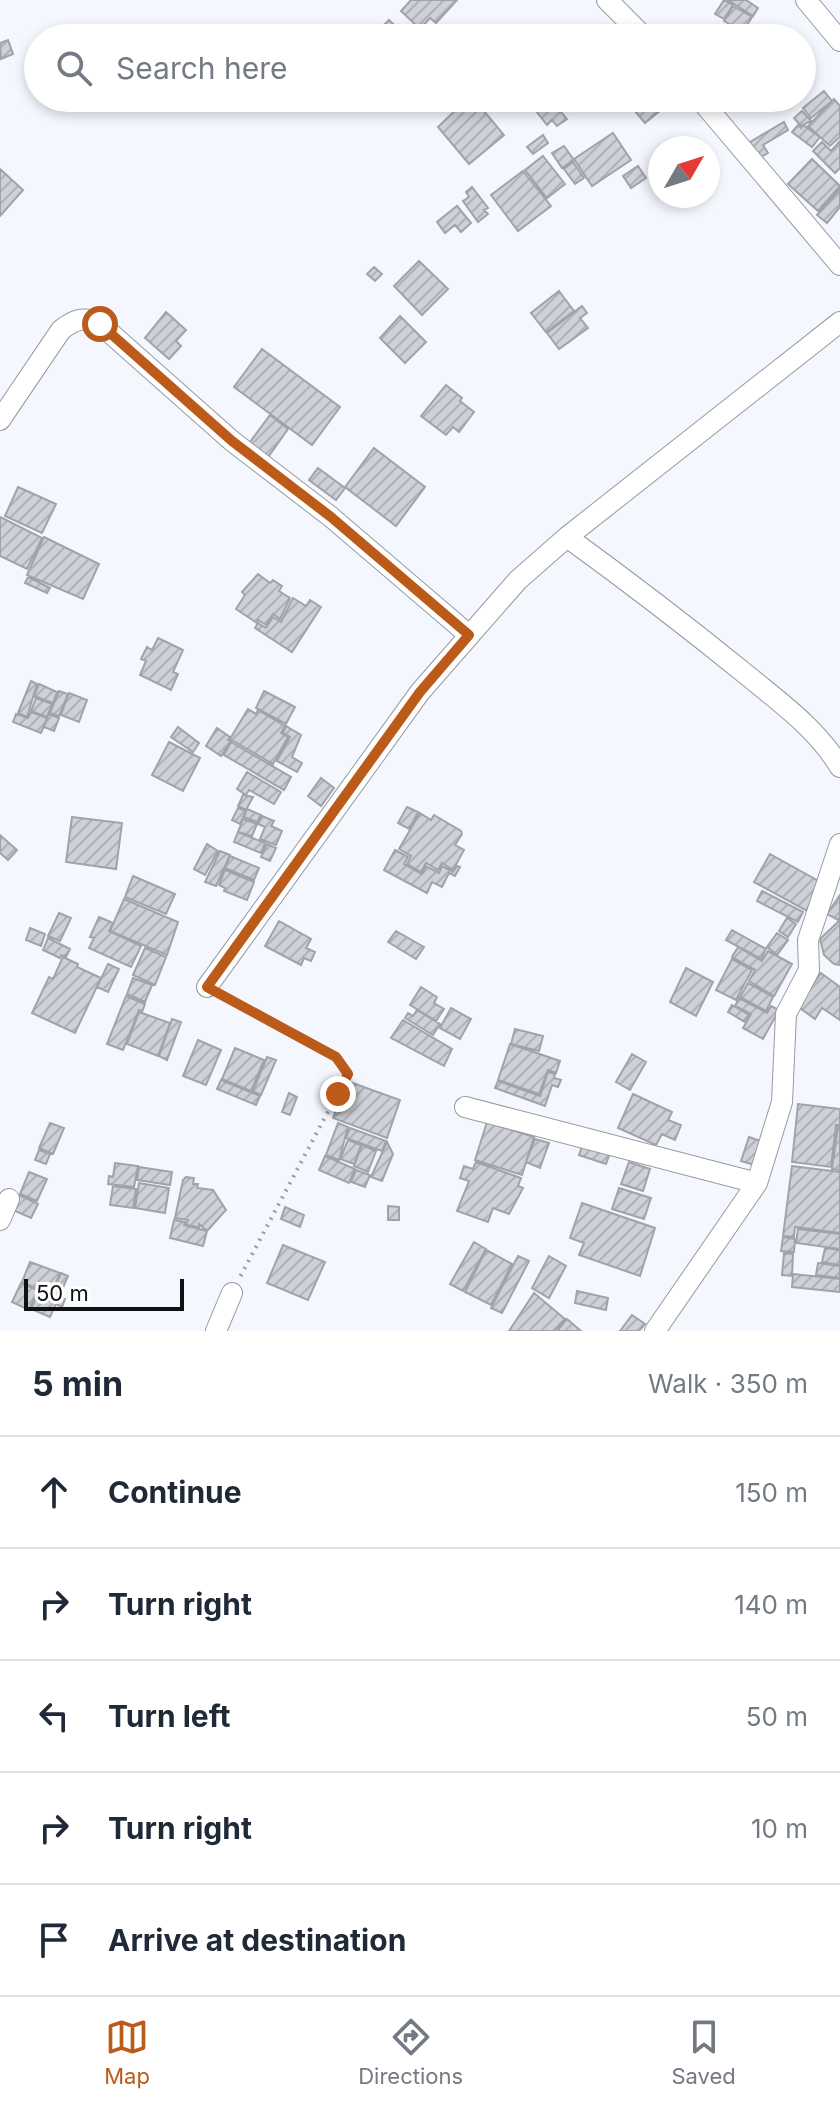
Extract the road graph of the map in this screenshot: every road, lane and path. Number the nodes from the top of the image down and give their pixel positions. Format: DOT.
graph roads {
  1 [pos="607,0"];
  2 [pos="806,0"];
  3 [pos="631,24"];
  4 [pos="840,41"];
  5 [pos="711,112"];
  6 [pos="840,265"];
  7 [pos="840,322"];
  8 [pos="0,420"];
  9 [pos="567,537"];
  10 [pos="469,635"];
  11 [pos="840,767"];
  12 [pos="840,844"];
  13 [pos="207,987"];
  14 [pos="465,1107"];
  15 [pos="757,1183"];
  16 [pos="9,1199"];
  17 [pos="0,1220"];
  18 [pos="232,1293"];
  19 [pos="216,1331"];
  20 [pos="655,1331"];
  1 -- 3 [label="street"];
  2 -- 4 [label="street"];
  5 -- 6 [label="street"];
  7 -- 9 [label="street"];
  8 -- 10 [label="street"];
  9 -- 10 [label="street"];
  9 -- 11 [label="street"];
  10 -- 13 [label="street"];
  12 -- 15 [label="street"];
  13 -- 18 [label="path"];
  14 -- 15 [label="street"];
  15 -- 20 [label="street"];
  16 -- 17 [label="street"];
  18 -- 19 [label="street"];
}
